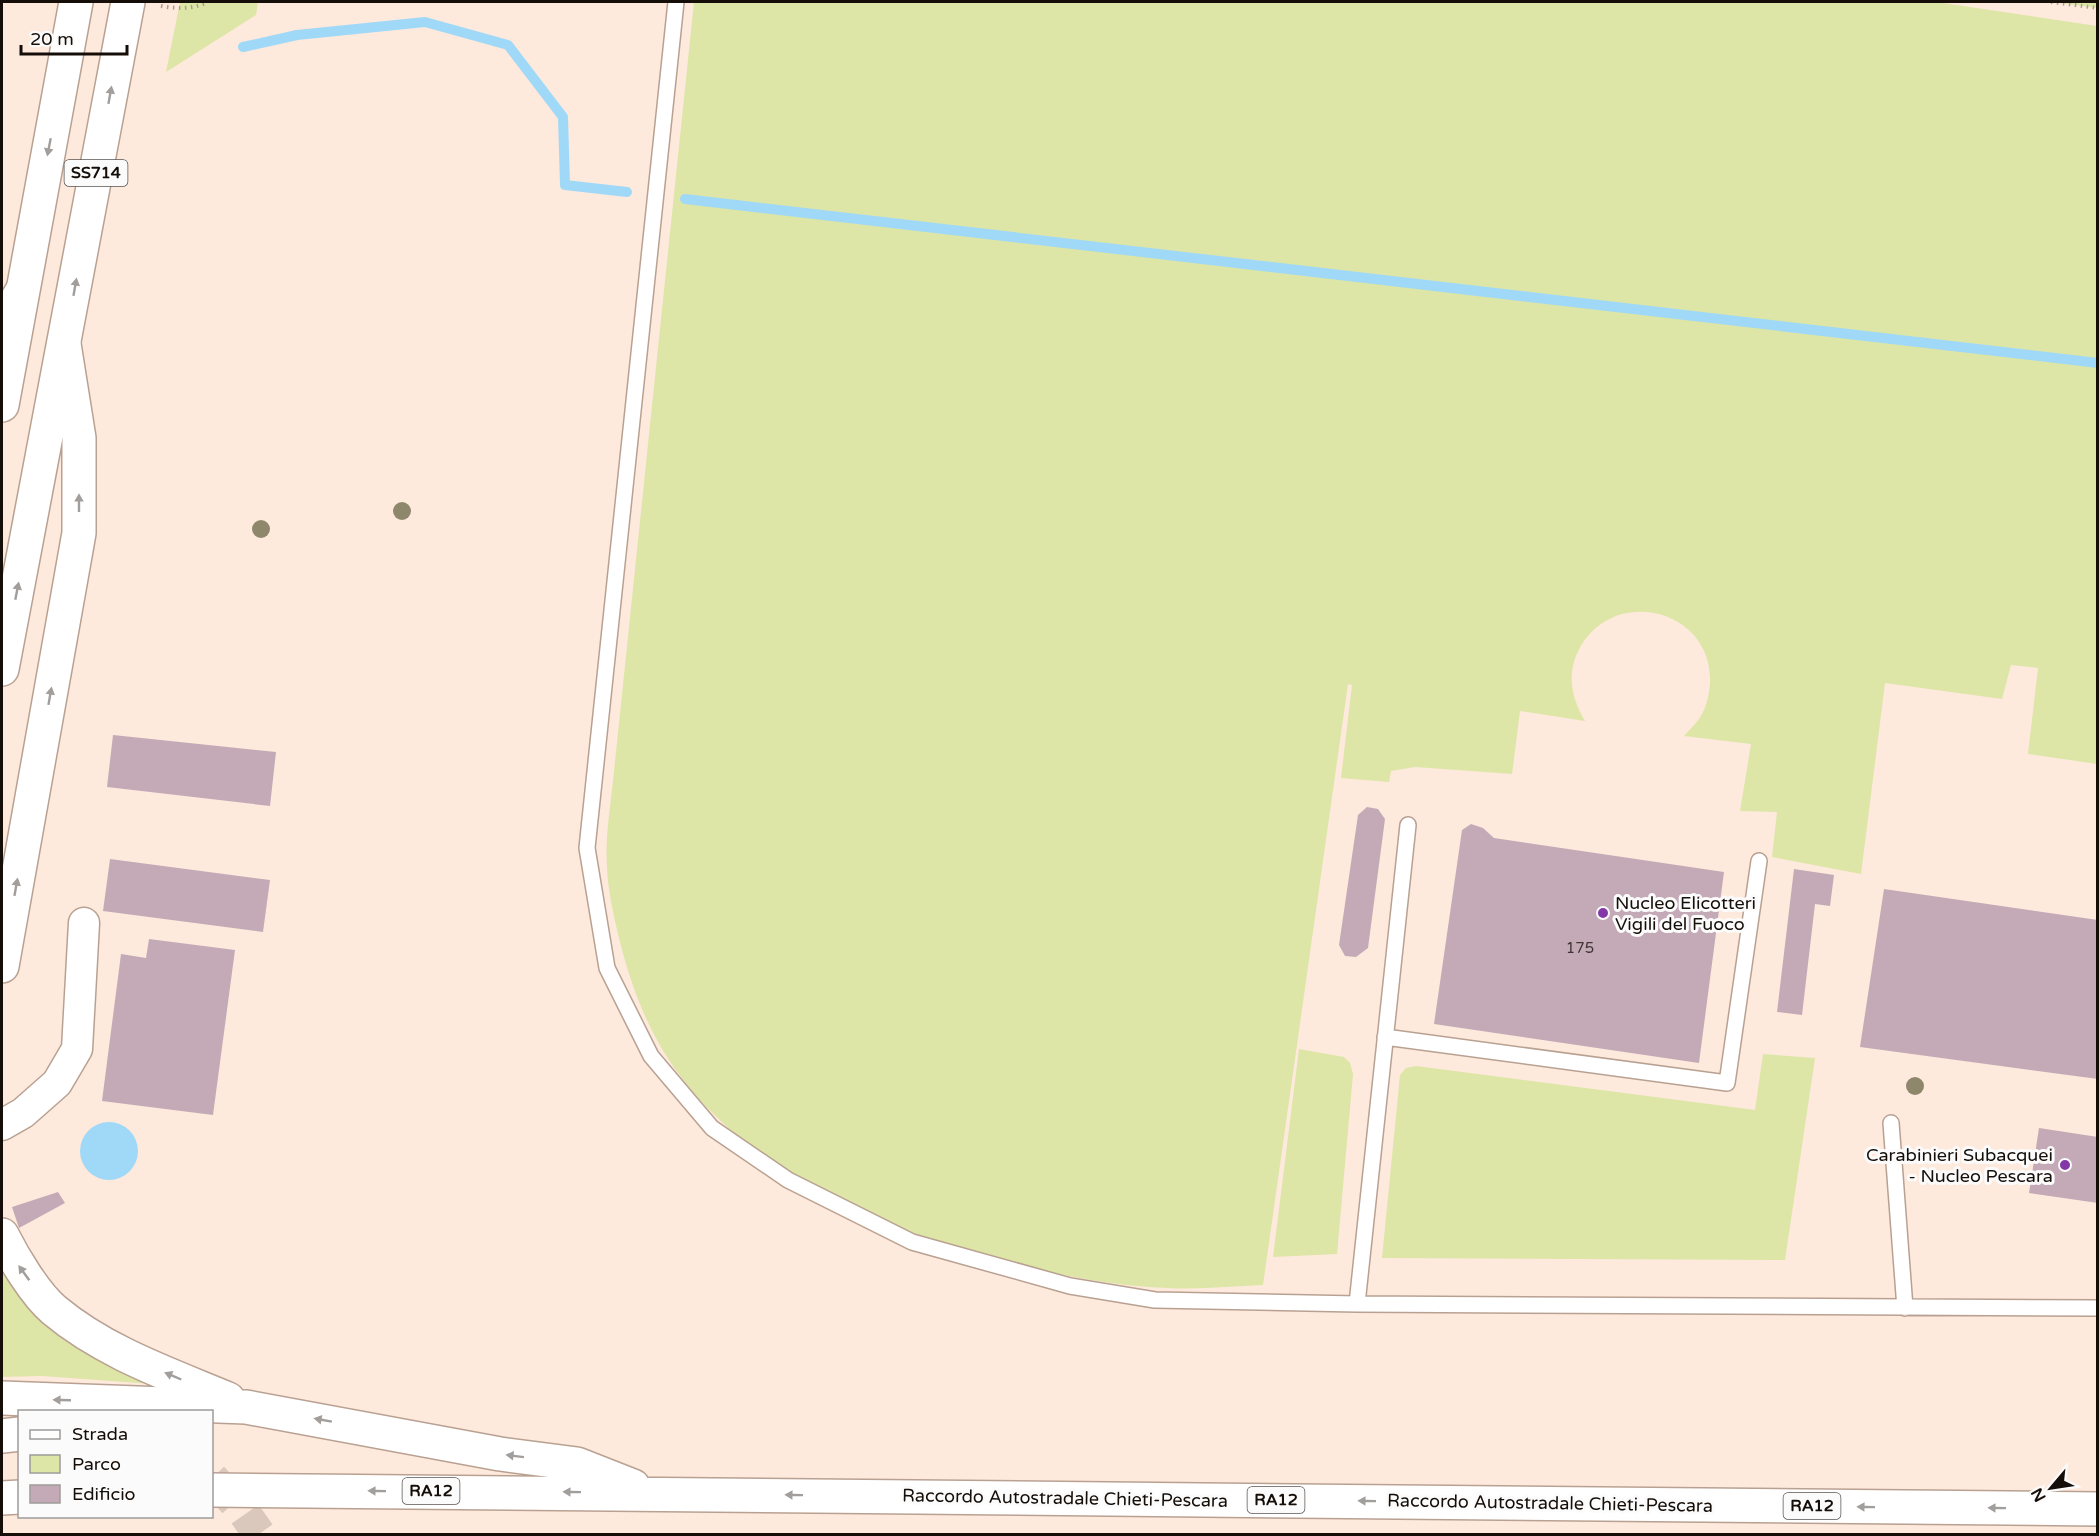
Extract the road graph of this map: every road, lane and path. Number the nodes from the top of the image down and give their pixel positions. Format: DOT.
graph roads {
  1 [pos="76,2"];
  2 [pos="208,2"];
  3 [pos="676,2"];
  4 [pos="2051,2"];
  5 [pos="142,3"];
  6 [pos="2097,8"];
  7 [pos="22,291"];
  8 [pos="2,325"];
  9 [pos="64,344"];
  10 [pos="2,405"];
  11 [pos="2,669"];
  12 [pos="1408,825"];
  13 [pos="1759,861"];
  14 [pos="84,923"];
  15 [pos="2,966"];
  16 [pos="1385,1037"];
  17 [pos="1890,1123"];
  18 [pos="2,1125"];
  19 [pos="2,1235"];
  20 [pos="1357,1304"];
  21 [pos="1905,1308"];
  22 [pos="2097,1308"];
  23 [pos="2,1398"];
  24 [pos="246,1407"];
  25 [pos="18,1434"];
  26 [pos="2,1436"];
  27 [pos="213,1490"];
  28 [pos="651,1493"];
  29 [pos="18,1497"];
  30 [pos="2,1498"];
  31 [pos="2097,1509"];
  1 -- 7 [label="highway, SS714, one-way"];
  2 -- 5 [label="path"];
  3 -- 20 [label="lane"];
  4 -- 6 [label="path"];
  9 -- 5 [label="highway, SS714, one-way"];
  7 -- 8 [label="highway"];
  7 -- 10 [label="highway, SS714"];
  11 -- 9 [label="highway, SS714, one-way"];
  15 -- 9 [label="highway, one-way"];
  12 -- 16 [label="lane"];
  13 -- 16 [label="lane"];
  14 -- 18 [label="street"];
  16 -- 20 [label="lane"];
  17 -- 21 [label="lane"];
  24 -- 19 [label="highway, one-way"];
  20 -- 21 [label="lane"];
  21 -- 22 [label="lane"];
  24 -- 23 [label="highway, one-way"];
  28 -- 24 [label="highway, one-way"];
  25 -- 26 [label="highway"];
  28 -- 27 [label="highway, Raccordo Autostradale Chieti-Pescara / RA12, one-way"];
  31 -- 28 [label="highway, Raccordo Autostradale Chieti-Pescara / RA12, one-way"];
  29 -- 30 [label="highway"];
}
